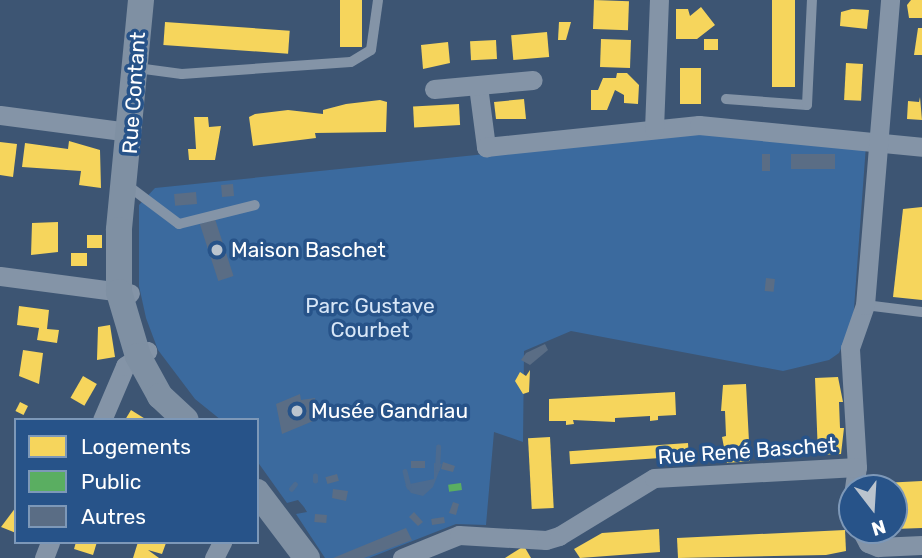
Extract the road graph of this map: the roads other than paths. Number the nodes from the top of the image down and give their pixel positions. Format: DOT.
graph roads {
  1 [pos="141,0"];
  2 [pos="378,0"];
  3 [pos="659,0"];
  4 [pos="812,0"];
  5 [pos="890,0"];
  6 [pos="135,68"];
  7 [pos="533,80"];
  8 [pos="478,86"];
  9 [pos="434,89"];
  10 [pos="726,99"];
  11 [pos="0,115"];
  12 [pos="654,129"];
  13 [pos="130,132"];
  14 [pos="879,142"];
  15 [pos="922,147"];
  16 [pos="127,185"];
  17 [pos="255,205"];
  18 [pos="0,276"];
  19 [pos="125,293"];
  20 [pos="865,305"];
  21 [pos="922,312"];
  22 [pos="143,354"];
  23 [pos="103,418"];
  24 [pos="184,418"];
  25 [pos="202,418"];
  26 [pos="857,467"];
  27 [pos="856,474"];
  28 [pos="259,494"];
  29 [pos="532,539"];
  30 [pos="870,544"];
  31 [pos="922,545"];
  32 [pos="307,558"];
  33 [pos="402,558"];
  34 [pos="544,558"];
  1 -- 6 [label="main road, Rue Contant"];
  2 -- 6 [label="lane"];
  3 -- 12 [label="street"];
  4 -- 10 [label="lane"];
  5 -- 14 [label="street, Rue René Baschet"];
  6 -- 13 [label="main road, Rue Contant"];
  7 -- 8 [label="street"];
  8 -- 9 [label="street"];
  8 -- 12 [label="street"];
  11 -- 13 [label="street"];
  12 -- 14 [label="street"];
  13 -- 16 [label="main road, Rue Contant"];
  14 -- 15 [label="street"];
  14 -- 20 [label="street, Rue René Baschet"];
  16 -- 17 [label="lane"];
  16 -- 19 [label="main road, Rue Contant"];
  18 -- 19 [label="street"];
  19 -- 22 [label="main road, Rue Contant"];
  20 -- 21 [label="lane"];
  20 -- 26 [label="street, Rue René Baschet"];
  22 -- 23 [label="street"];
  22 -- 24 [label="main road, Rue Contant"];
  22 -- 25 [label="main road, Rue Contant"];
  26 -- 27 [label="street, Rue René Baschet"];
  26 -- 29 [label="street, Rue René Baschet"];
  28 -- 32 [label="main road"];
  29 -- 33 [label="street, Rue René Baschet"];
  29 -- 34 [label="street"];
  30 -- 31 [label="street"];
}
